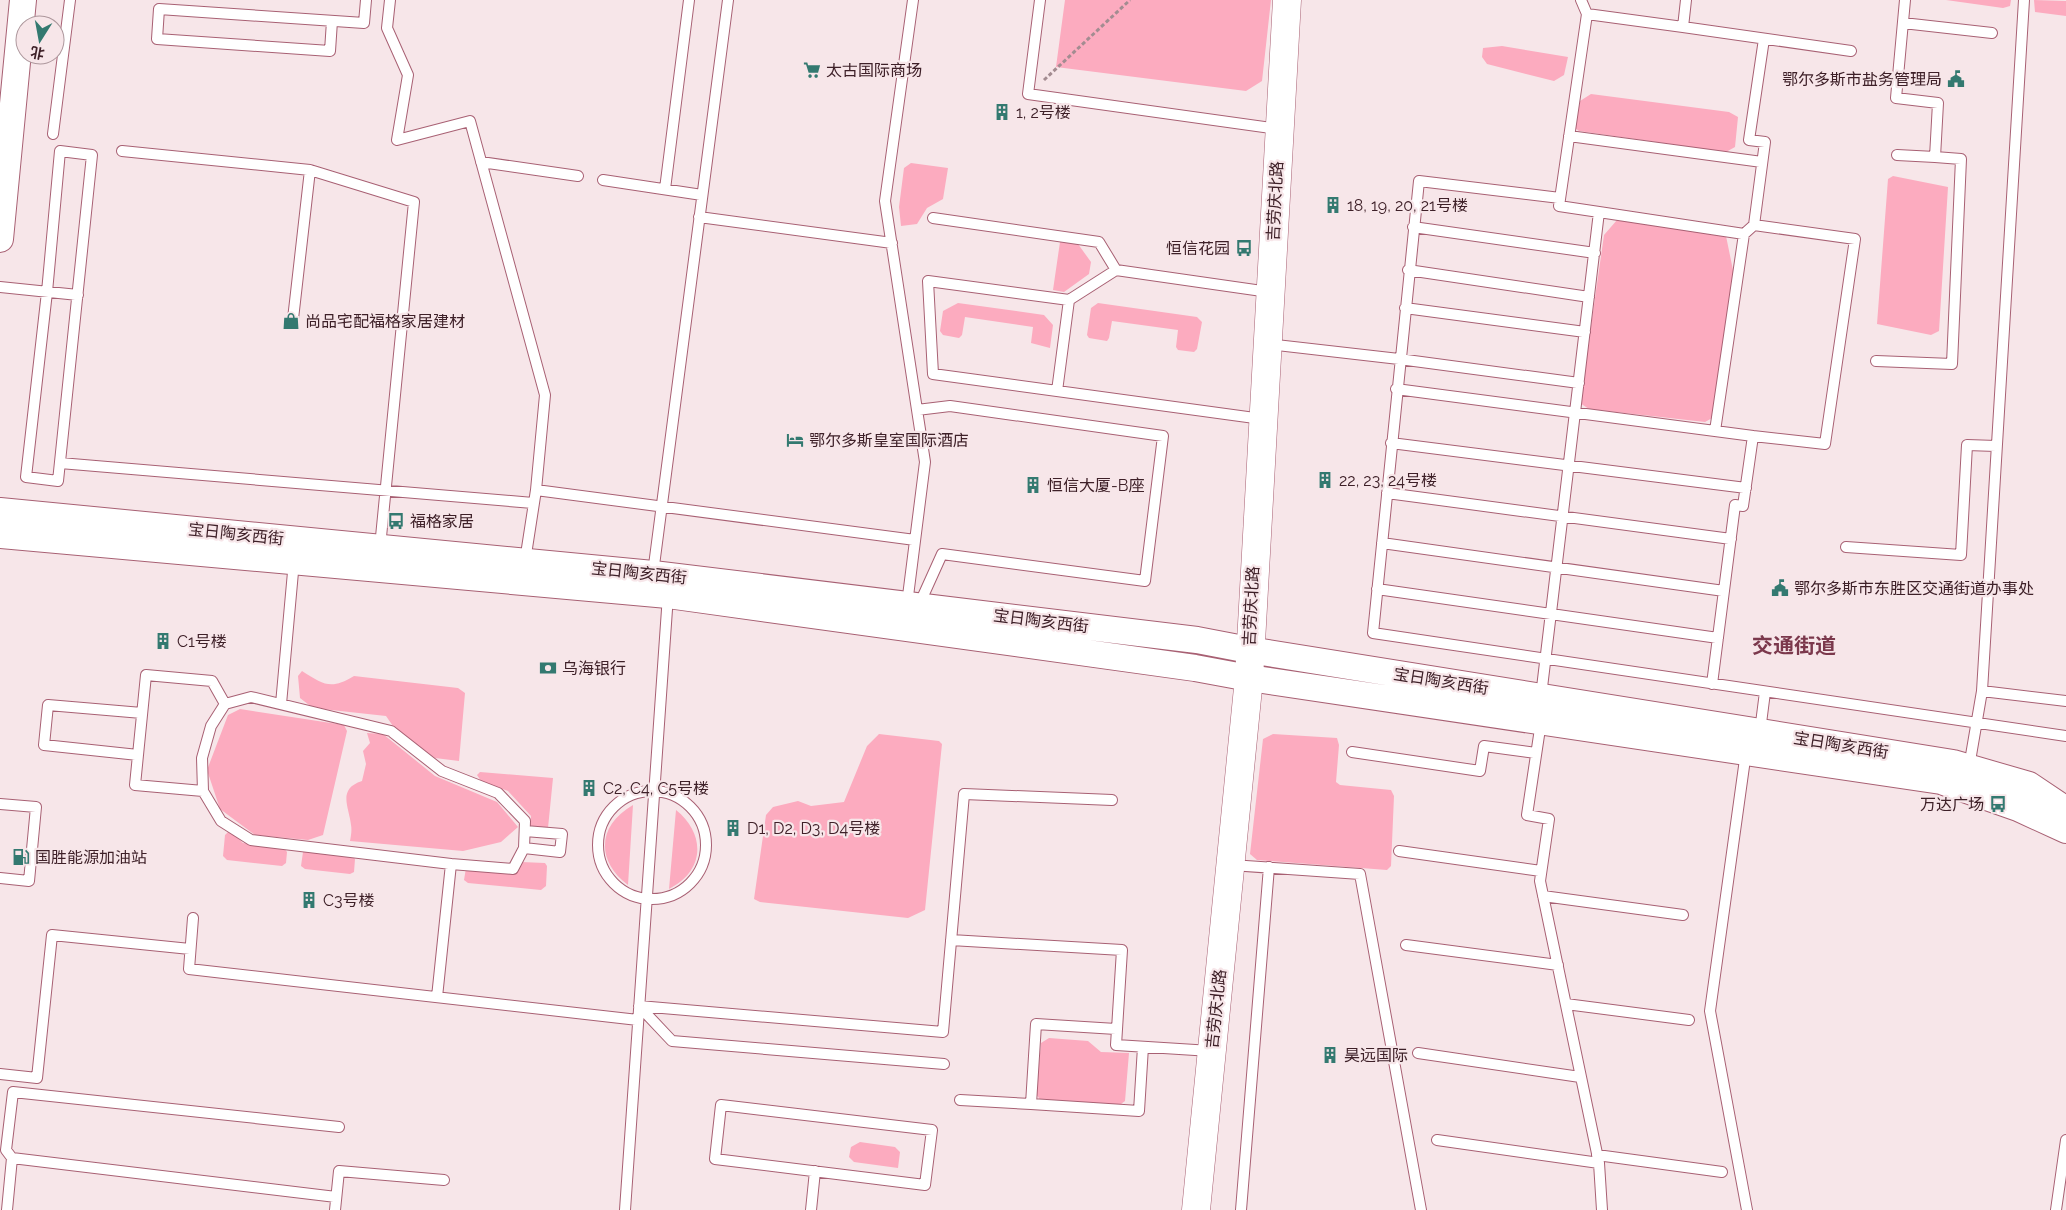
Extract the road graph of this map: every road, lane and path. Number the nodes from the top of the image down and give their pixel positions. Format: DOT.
graph roads {
  1 [pos="23,0"];
  2 [pos="70,0"];
  3 [pos="366,0"];
  4 [pos="390,0"];
  5 [pos="689,0"];
  6 [pos="728,0"];
  7 [pos="913,0"];
  8 [pos="1040,0"];
  9 [pos="1130,0"];
  10 [pos="1287,0"];
  11 [pos="1581,0"];
  12 [pos="1686,0"];
  13 [pos="1905,0"];
  14 [pos="2024,0"];
  15 [pos="1587,14"];
  16 [pos="332,20"];
  17 [pos="1903,23"];
  18 [pos="1683,28"];
  19 [pos="1992,33"];
  20 [pos="1764,39"];
  21 [pos="1851,51"];
  22 [pos="1028,94"];
  23 [pos="1279,129"];
  24 [pos="53,134"];
  25 [pos="1569,136"];
  26 [pos="122,151"];
  27 [pos="1897,155"];
  28 [pos="1935,157"];
  29 [pos="481,162"];
  30 [pos="1762,162"];
  31 [pos="310,170"];
  32 [pos="578,176"];
  33 [pos="603,180"];
  34 [pos="665,189"];
  35 [pos="702,194"];
  36 [pos="1560,198"];
  37 [pos="1599,212"];
  38 [pos="700,217"];
  39 [pos="933,218"];
  40 [pos="1754,225"];
  41 [pos="1413,227"];
  42 [pos="1744,234"];
  43 [pos="0,239"];
  44 [pos="892,244"];
  45 [pos="1594,253"];
  46 [pos="1116,270"];
  47 [pos="1408,270"];
  48 [pos="0,288"];
  49 [pos="48,292"];
  50 [pos="1270,292"];
  51 [pos="78,295"];
  52 [pos="1589,297"];
  53 [pos="1069,300"];
  54 [pos="1405,308"];
  55 [pos="293,319"];
  56 [pos="1585,332"];
  57 [pos="1267,344"];
  58 [pos="1399,358"];
  59 [pos="1876,361"];
  60 [pos="1579,383"];
  61 [pos="1396,389"];
  62 [pos="1057,391"];
  63 [pos="918,410"];
  64 [pos="1575,412"];
  65 [pos="1262,419"];
  66 [pos="1715,431"];
  67 [pos="1753,436"];
  68 [pos="1391,443"];
  69 [pos="1996,446"];
  70 [pos="60,463"];
  71 [pos="1569,466"];
  72 [pos="1746,488"];
  73 [pos="385,490"];
  74 [pos="536,490"];
  75 [pos="1386,493"];
  76 [pos="533,503"];
  77 [pos="662,506"];
  78 [pos="0,511"];
  79 [pos="1563,517"];
  80 [pos="0,535"];
  81 [pos="1731,539"];
  82 [pos="915,540"];
  83 [pos="1382,543"];
  84 [pos="1846,547"];
  85 [pos="380,548"];
  86 [pos="294,561"];
  87 [pos="525,562"];
  88 [pos="1557,568"];
  89 [pos="653,574"];
  90 [pos="1377,589"];
  91 [pos="1724,591"];
  92 [pos="668,595"];
  93 [pos="913,605"];
  94 [pos="1551,614"];
  95 [pos="1718,638"];
  96 [pos="1249,650"];
  97 [pos="1546,658"];
  98 [pos="1249,678"];
  99 [pos="1712,684"];
  100 [pos="1982,691"];
  101 [pos="1766,692"];
  102 [pos="2066,701"];
  103 [pos="225,704"];
  104 [pos="281,704"];
  105 [pos="1541,709"];
  106 [pos="142,713"];
  107 [pos="1976,724"];
  108 [pos="2066,736"];
  109 [pos="1753,742"];
  110 [pos="1352,752"];
  111 [pos="1536,754"];
  112 [pos="138,755"];
  113 [pos="1969,768"];
  114 [pos="655,790"];
  115 [pos="203,792"];
  116 [pos="1112,800"];
  117 [pos="0,804"];
  118 [pos="2061,804"];
  119 [pos="2066,830"];
  120 [pos="526,831"];
  121 [pos="524,848"];
  122 [pos="1399,851"];
  123 [pos="451,864"];
  124 [pos="1230,864"];
  125 [pos="1269,867"];
  126 [pos="1541,871"];
  127 [pos="0,878"];
  128 [pos="1543,896"];
  129 [pos="647,899"];
  130 [pos="1683,915"];
  131 [pos="193,918"];
  132 [pos="951,940"];
  133 [pos="1406,945"];
  134 [pos="190,949"];
  135 [pos="1558,965"];
  136 [pos="437,997"];
  137 [pos="1566,1004"];
  138 [pos="639,1006"];
  139 [pos="638,1020"];
  140 [pos="1688,1020"];
  141 [pos="1116,1029"];
  142 [pos="1143,1047"];
  143 [pos="1212,1051"];
  144 [pos="1418,1053"];
  145 [pos="944,1064"];
  146 [pos="0,1074"];
  147 [pos="1580,1077"];
  148 [pos="960,1100"];
  149 [pos="1031,1104"];
  150 [pos="339,1127"];
  151 [pos="1437,1140"];
  152 [pos="2066,1140"];
  153 [pos="12,1158"];
  154 [pos="1598,1159"];
  155 [pos="815,1172"];
  156 [pos="1722,1172"];
  157 [pos="444,1180"];
  158 [pos="336,1197"];
  159 [pos="7,1210"];
  160 [pos="335,1210"];
  161 [pos="625,1210"];
  162 [pos="811,1210"];
  163 [pos="1196,1210"];
  164 [pos="1241,1210"];
  165 [pos="1421,1210"];
  166 [pos="1602,1210"];
  167 [pos="1747,1210"];
  168 [pos="2056,1210"];
  1 -- 43 [label="street"];
  2 -- 24 [label="lane"];
  3 -- 16 [label="lane"];
  4 -- 29 [label="lane"];
  5 -- 34 [label="lane"];
  6 -- 35 [label="lane"];
  7 -- 44 [label="lane"];
  8 -- 22 [label="lane"];
  9 -- 22 [label="path"];
  10 -- 23 [label="main road, 吉劳庆北路"];
  11 -- 15 [label="lane"];
  12 -- 18 [label="lane"];
  13 -- 17 [label="lane"];
  14 -- 69 [label="lane"];
  15 -- 18 [label="lane"];
  15 -- 25 [label="lane"];
  16 -- 16 [label="lane"];
  17 -- 19 [label="lane"];
  17 -- 28 [label="lane"];
  18 -- 20 [label="lane"];
  20 -- 21 [label="lane"];
  20 -- 30 [label="lane"];
  22 -- 23 [label="lane"];
  23 -- 50 [label="main road, 吉劳庆北路"];
  25 -- 30 [label="lane"];
  25 -- 36 [label="lane"];
  26 -- 31 [label="lane"];
  27 -- 28 [label="lane"];
  28 -- 59 [label="lane"];
  29 -- 32 [label="lane"];
  29 -- 74 [label="lane"];
  30 -- 40 [label="lane"];
  31 -- 55 [label="lane"];
  31 -- 73 [label="lane"];
  33 -- 34 [label="lane"];
  34 -- 35 [label="lane"];
  35 -- 38 [label="lane"];
  36 -- 37 [label="lane"];
  36 -- 41 [label="lane"];
  37 -- 42 [label="lane"];
  37 -- 45 [label="lane"];
  38 -- 44 [label="lane"];
  38 -- 77 [label="lane"];
  39 -- 46 [label="lane"];
  40 -- 42 [label="lane"];
  40 -- 67 [label="lane"];
  41 -- 45 [label="lane"];
  41 -- 47 [label="lane"];
  42 -- 66 [label="lane"];
  44 -- 63 [label="lane"];
  45 -- 52 [label="lane"];
  46 -- 50 [label="lane"];
  46 -- 53 [label="lane"];
  47 -- 52 [label="lane"];
  47 -- 54 [label="lane"];
  48 -- 49 [label="lane"];
  49 -- 51 [label="lane"];
  49 -- 51 [label="lane"];
  49 -- 70 [label="lane"];
  50 -- 57 [label="main road, 吉劳庆北路"];
  51 -- 70 [label="lane"];
  52 -- 56 [label="lane"];
  53 -- 62 [label="lane"];
  53 -- 62 [label="lane"];
  54 -- 56 [label="lane"];
  54 -- 58 [label="lane"];
  56 -- 60 [label="lane"];
  57 -- 58 [label="lane"];
  57 -- 65 [label="main road, 吉劳庆北路"];
  58 -- 60 [label="lane"];
  58 -- 61 [label="lane"];
  60 -- 64 [label="lane"];
  61 -- 64 [label="lane"];
  61 -- 68 [label="lane"];
  62 -- 65 [label="lane"];
  63 -- 82 [label="lane"];
  63 -- 93 [label="lane"];
  64 -- 66 [label="lane"];
  64 -- 71 [label="lane"];
  65 -- 96 [label="main road, 吉劳庆北路"];
  66 -- 67 [label="lane"];
  67 -- 72 [label="lane"];
  68 -- 71 [label="lane"];
  68 -- 75 [label="lane"];
  69 -- 84 [label="lane"];
  69 -- 100 [label="lane"];
  70 -- 73 [label="lane"];
  71 -- 72 [label="lane"];
  71 -- 79 [label="lane"];
  72 -- 81 [label="lane"];
  73 -- 76 [label="lane"];
  73 -- 85 [label="lane"];
  74 -- 76 [label="lane"];
  74 -- 77 [label="lane"];
  75 -- 79 [label="lane"];
  75 -- 83 [label="lane"];
  76 -- 87 [label="lane"];
  77 -- 82 [label="lane"];
  77 -- 89 [label="lane"];
  78 -- 85 [label="street, 宝日陶亥西街"];
  79 -- 81 [label="lane"];
  79 -- 88 [label="lane"];
  80 -- 86 [label="street, 宝日陶亥西街"];
  81 -- 91 [label="lane"];
  82 -- 93 [label="lane"];
  83 -- 88 [label="lane"];
  83 -- 90 [label="lane"];
  85 -- 87 [label="street, 宝日陶亥西街"];
  86 -- 92 [label="street, 宝日陶亥西街"];
  86 -- 104 [label="lane"];
  87 -- 89 [label="street, 宝日陶亥西街"];
  88 -- 91 [label="lane"];
  88 -- 94 [label="lane"];
  89 -- 93 [label="street, 宝日陶亥西街"];
  90 -- 94 [label="lane"];
  90 -- 97 [label="lane"];
  91 -- 95 [label="lane"];
  92 -- 98 [label="street, 宝日陶亥西街"];
  92 -- 114 [label="lane"];
  93 -- 96 [label="street, 宝日陶亥西街"];
  94 -- 95 [label="lane"];
  94 -- 97 [label="lane"];
  95 -- 99 [label="lane"];
  96 -- 98 [label="main road, 吉劳庆北路"];
  96 -- 105 [label="street, 宝日陶亥西街"];
  97 -- 99 [label="lane"];
  97 -- 105 [label="lane"];
  98 -- 105 [label="street, 宝日陶亥西街"];
  98 -- 124 [label="main road, 吉劳庆北路"];
  99 -- 101 [label="lane"];
  100 -- 102 [label="lane"];
  100 -- 107 [label="lane"];
  101 -- 107 [label="lane"];
  101 -- 109 [label="lane"];
  103 -- 104 [label="lane"];
  103 -- 106 [label="lane"];
  103 -- 115 [label="lane"];
  104 -- 120 [label="lane"];
  105 -- 109 [label="street, 宝日陶亥西街"];
  105 -- 111 [label="lane"];
  106 -- 112 [label="lane"];
  106 -- 112 [label="lane"];
  107 -- 108 [label="lane"];
  107 -- 113 [label="lane"];
  109 -- 113 [label="street, 宝日陶亥西街"];
  109 -- 119 [label="street, 宝日陶亥西街"];
  109 -- 167 [label="lane"];
  110 -- 111 [label="lane"];
  111 -- 126 [label="lane"];
  112 -- 115 [label="lane"];
  113 -- 118 [label="street, 宝日陶亥西街"];
  114 -- 129 [label="lane"];
  114 -- 129 [label="lane"];
  114 -- 129 [label="lane"];
  115 -- 123 [label="lane"];
  116 -- 132 [label="lane"];
  117 -- 127 [label="lane"];
  120 -- 121 [label="lane"];
  120 -- 121 [label="lane"];
  121 -- 123 [label="lane"];
  122 -- 126 [label="lane"];
  123 -- 136 [label="lane"];
  124 -- 125 [label="lane"];
  124 -- 143 [label="main road, 吉劳庆北路"];
  125 -- 164 [label="lane"];
  125 -- 165 [label="lane"];
  126 -- 128 [label="lane"];
  128 -- 130 [label="lane"];
  128 -- 135 [label="lane"];
  129 -- 138 [label="lane"];
  131 -- 134 [label="lane"];
  132 -- 138 [label="lane"];
  132 -- 141 [label="lane"];
  133 -- 135 [label="lane"];
  134 -- 136 [label="lane"];
  134 -- 146 [label="lane"];
  135 -- 137 [label="lane"];
  136 -- 139 [label="lane"];
  137 -- 140 [label="lane"];
  137 -- 147 [label="lane"];
  138 -- 139 [label="lane"];
  138 -- 145 [label="lane"];
  139 -- 161 [label="lane"];
  141 -- 142 [label="lane"];
  141 -- 149 [label="lane"];
  142 -- 143 [label="lane"];
  142 -- 149 [label="lane"];
  143 -- 163 [label="main road, 吉劳庆北路"];
  144 -- 147 [label="lane"];
  147 -- 154 [label="lane"];
  148 -- 149 [label="lane"];
  150 -- 153 [label="lane"];
  151 -- 154 [label="lane"];
  152 -- 168 [label="lane"];
  153 -- 158 [label="lane"];
  153 -- 159 [label="lane"];
  154 -- 156 [label="lane"];
  154 -- 166 [label="lane"];
  155 -- 155 [label="lane"];
  155 -- 162 [label="lane"];
  157 -- 158 [label="lane"];
  158 -- 160 [label="lane"];
}
